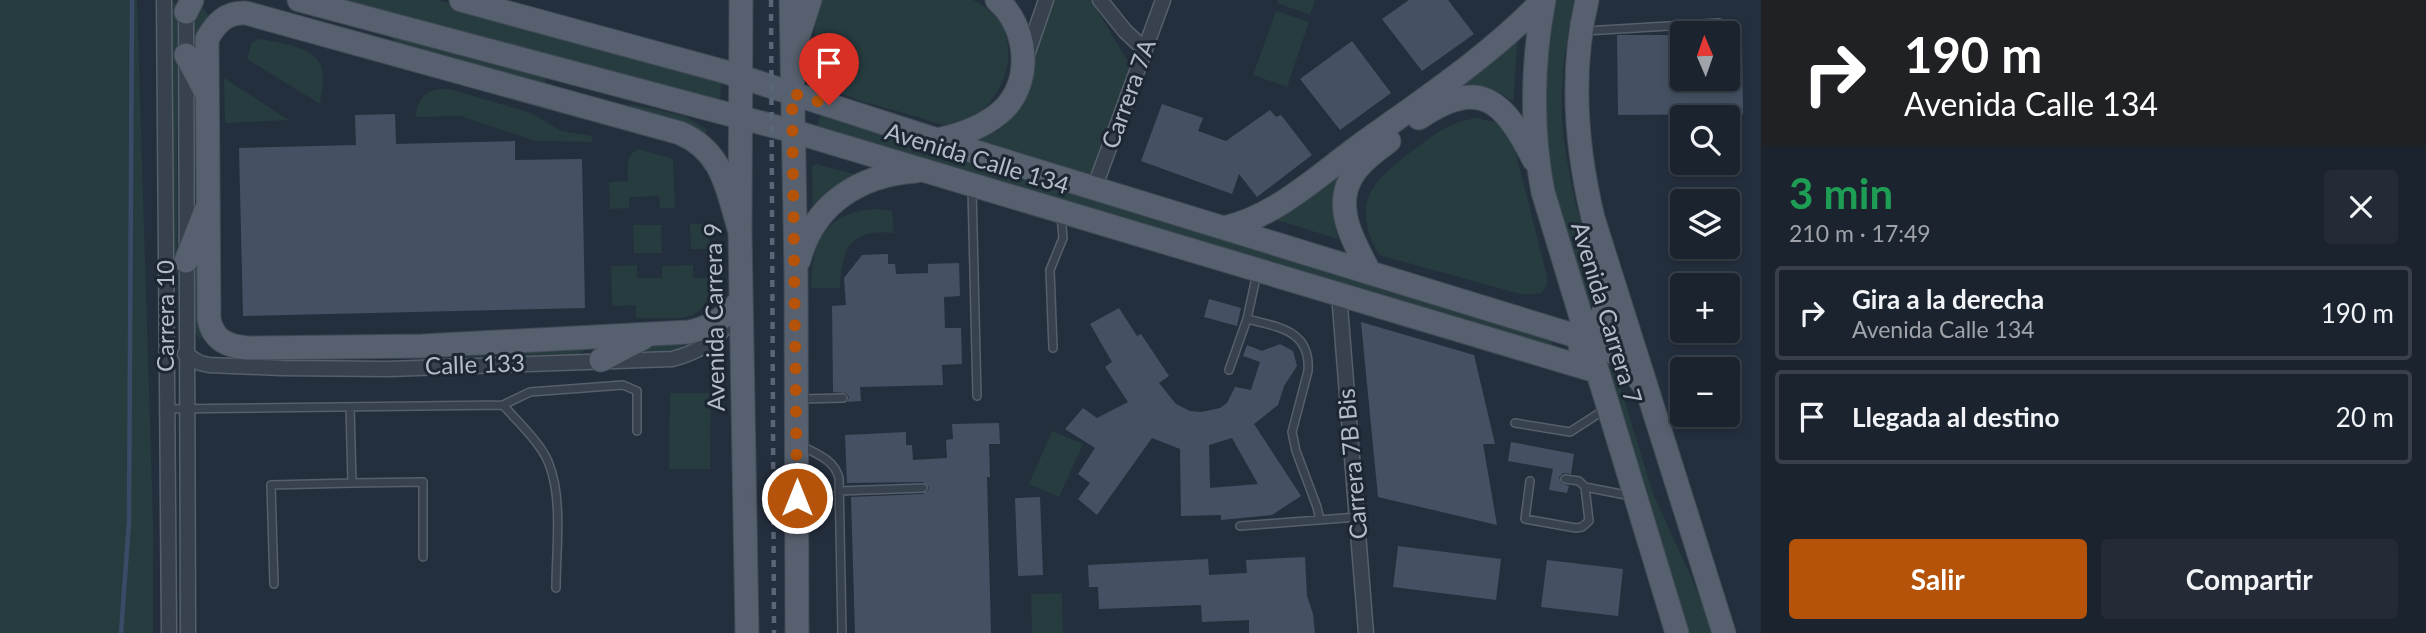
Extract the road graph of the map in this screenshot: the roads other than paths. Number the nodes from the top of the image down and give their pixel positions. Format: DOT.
graph roads {
  1 [pos="164,0"];
  2 [pos="244,0"];
  3 [pos="461,0"];
  4 [pos="741,0"];
  5 [pos="791,0"];
  6 [pos="810,0"];
  7 [pos="997,0"];
  8 [pos="1046,0"];
  9 [pos="1100,0"];
  10 [pos="1163,0"];
  11 [pos="1543,0"];
  12 [pos="1587,0"];
  13 [pos="304,1"];
  14 [pos="188,4"];
  15 [pos="265,17"];
  16 [pos="1670,26"];
  17 [pos="1581,31"];
  18 [pos="1145,50"];
  19 [pos="396,53"];
  20 [pos="186,55"];
  21 [pos="792,60"];
  22 [pos="1024,66"];
  23 [pos="742,77"];
  24 [pos="625,87"];
  25 [pos="792,93"];
  26 [pos="550,96"];
  27 [pos="208,97"];
  28 [pos="741,117"];
  29 [pos="792,131"];
  30 [pos="937,141"];
  31 [pos="1538,168"];
  32 [pos="927,171"];
  33 [pos="972,184"];
  34 [pos="1094,189"];
  35 [pos="210,200"];
  36 [pos="1060,211"];
  37 [pos="1223,228"];
  38 [pos="740,232"];
  39 [pos="186,261"];
  40 [pos="1257,270"];
  41 [pos="796,273"];
  42 [pos="1370,273"];
  43 [pos="1613,281"];
  44 [pos="1339,294"];
  45 [pos="741,300"];
  46 [pos="1247,319"];
  47 [pos="649,334"];
  48 [pos="1586,340"];
  49 [pos="1053,348"];
  50 [pos="185,354"];
  51 [pos="601,360"];
  52 [pos="1561,360"];
  53 [pos="1229,370"];
  54 [pos="1596,371"];
  55 [pos="1647,390"];
  56 [pos="976,396"];
  57 [pos="843,398"];
  58 [pos="796,399"];
  59 [pos="503,405"];
  60 [pos="350,407"];
  61 [pos="1608,408"];
  62 [pos="167,409"];
  63 [pos="186,409"];
  64 [pos="1515,423"];
  65 [pos="636,430"];
  66 [pos="797,443"];
  67 [pos="1564,479"];
  68 [pos="1530,481"];
  69 [pos="352,483"];
  70 [pos="1586,487"];
  71 [pos="923,488"];
  72 [pos="839,491"];
  73 [pos="1636,497"];
  74 [pos="1357,517"];
  75 [pos="1320,520"];
  76 [pos="1240,526"];
  77 [pos="423,556"];
  78 [pos="274,584"];
  79 [pos="556,587"];
  80 [pos="169,633"];
  81 [pos="188,633"];
  82 [pos="747,633"];
  83 [pos="797,633"];
  84 [pos="842,633"];
  85 [pos="1366,633"];
  86 [pos="1677,633"];
  87 [pos="1724,633"];
  1 -- 62 [label="street, Carrera 10"];
  2 -- 15 [label="main road"];
  3 -- 23 [label="main road, Avenida Calle 134"];
  4 -- 23 [label="main road, Avenida Carrera 9"];
  5 -- 21 [label="main road"];
  6 -- 21 [label="main road"];
  7 -- 22 [label="main road"];
  8 -- 22 [label="street"];
  9 -- 18 [label="street"];
  10 -- 18 [label="street, Carrera 7A"];
  11 -- 31 [label="main road, Avenida Carrera 7"];
  11 -- 37 [label="main road"];
  12 -- 17 [label="main road, Avenida Carrera 7"];
  13 -- 19 [label="main road"];
  13 -- 24 [label="main road, Avenida Calle 134"];
  14 -- 20 [label="street, Carrera 10"];
  15 -- 19 [label="main road"];
  15 -- 27 [label="main road"];
  16 -- 17 [label="lane"];
  17 -- 43 [label="main road, Avenida Carrera 7"];
  18 -- 34 [label="street, Carrera 7A"];
  19 -- 26 [label="main road"];
  20 -- 27 [label="main road"];
  20 -- 39 [label="street, Carrera 10"];
  21 -- 25 [label="main road"];
  22 -- 30 [label="main road"];
  23 -- 25 [label="main road, Avenida Calle 134"];
  23 -- 28 [label="main road, Avenida Carrera 9"];
  24 -- 26 [label="main road"];
  24 -- 28 [label="main road, Avenida Calle 134"];
  25 -- 29 [label="main road"];
  25 -- 30 [label="main road, Avenida Calle 134"];
  26 -- 38 [label="main road"];
  27 -- 35 [label="main road"];
  28 -- 29 [label="main road, Avenida Calle 134"];
  28 -- 38 [label="main road, Avenida Carrera 9"];
  29 -- 32 [label="main road, Avenida Calle 134"];
  29 -- 41 [label="main road"];
  30 -- 34 [label="main road, Avenida Calle 134"];
  31 -- 42 [label="main road"];
  31 -- 48 [label="main road, Avenida Carrera 7"];
  32 -- 33 [label="main road, Avenida Calle 134"];
  32 -- 41 [label="main road"];
  33 -- 36 [label="main road, Avenida Calle 134"];
  33 -- 56 [label="lane"];
  34 -- 37 [label="main road, Avenida Calle 134"];
  35 -- 39 [label="main road"];
  35 -- 47 [label="main road"];
  36 -- 40 [label="main road, Avenida Calle 134"];
  36 -- 49 [label="lane"];
  37 -- 42 [label="main road, Avenida Calle 134"];
  38 -- 45 [label="main road, Avenida Carrera 9"];
  39 -- 50 [label="street, Carrera 10"];
  40 -- 44 [label="main road, Avenida Calle 134"];
  40 -- 46 [label="lane"];
  41 -- 58 [label="main road"];
  42 -- 48 [label="main road, Avenida Calle 134"];
  43 -- 48 [label="main road"];
  43 -- 55 [label="main road, Avenida Carrera 7"];
  44 -- 52 [label="main road, Avenida Calle 134"];
  44 -- 74 [label="street, Carrera 7B Bis"];
  45 -- 47 [label="main road"];
  45 -- 51 [label="street, Calle 133"];
  45 -- 82 [label="main road, Avenida Carrera 9"];
  46 -- 53 [label="lane"];
  46 -- 75 [label="lane"];
  47 -- 51 [label="main road"];
  48 -- 52 [label="main road"];
  48 -- 54 [label="main road, Avenida Carrera 7"];
  48 -- 55 [label="main road, Avenida Calle 134"];
  50 -- 51 [label="street, Calle 133"];
  50 -- 63 [label="street, Carrera 10"];
  52 -- 54 [label="main road, Avenida Calle 134"];
  54 -- 61 [label="main road, Avenida Carrera 7"];
  55 -- 87 [label="main road, Avenida Carrera 7"];
  57 -- 58 [label="lane"];
  58 -- 66 [label="main road"];
  59 -- 60 [label="lane"];
  59 -- 65 [label="lane"];
  59 -- 79 [label="lane"];
  60 -- 63 [label="lane"];
  60 -- 69 [label="lane"];
  61 -- 64 [label="lane"];
  61 -- 73 [label="main road, Avenida Carrera 7"];
  62 -- 63 [label="lane"];
  62 -- 80 [label="street, Carrera 10"];
  63 -- 81 [label="street, Carrera 10"];
  66 -- 72 [label="lane"];
  66 -- 83 [label="main road"];
  67 -- 70 [label="lane"];
  68 -- 70 [label="lane"];
  69 -- 77 [label="lane"];
  69 -- 78 [label="lane"];
  70 -- 73 [label="lane"];
  71 -- 72 [label="lane"];
  72 -- 84 [label="lane"];
  73 -- 86 [label="main road, Avenida Carrera 7"];
  74 -- 75 [label="lane"];
  74 -- 85 [label="street, Carrera 7B Bis"];
  75 -- 76 [label="lane"];
}
